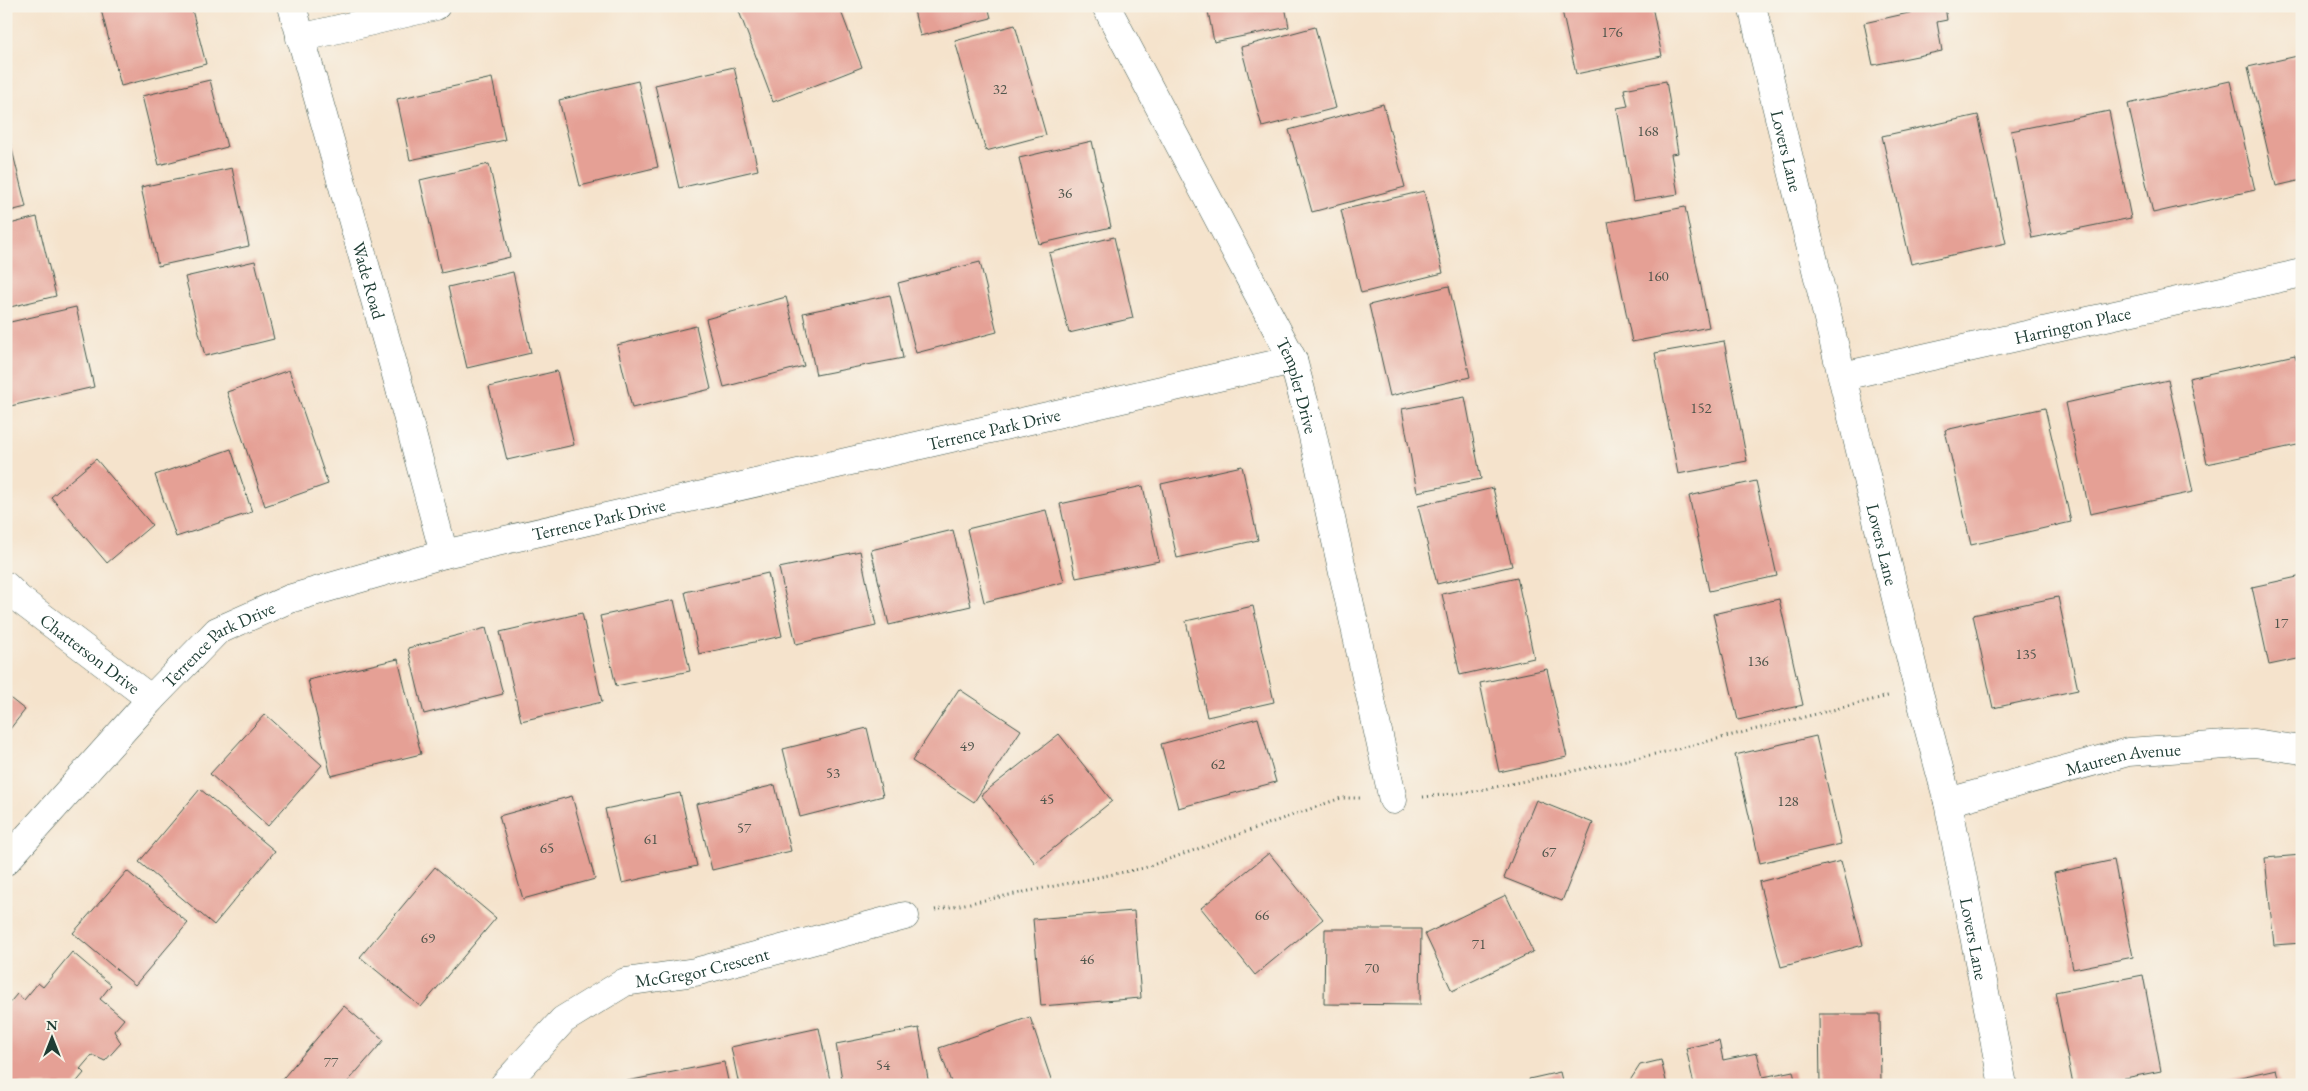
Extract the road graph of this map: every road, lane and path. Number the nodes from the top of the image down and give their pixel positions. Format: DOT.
graph roads {
  1 [pos="292,6"];
  2 [pos="436,6"];
  3 [pos="1106,6"];
  4 [pos="1752,6"];
  5 [pos="300,38"];
  6 [pos="2302,273"];
  7 [pos="1293,360"];
  8 [pos="1843,376"];
  9 [pos="444,554"];
  10 [pos="6,586"];
  11 [pos="1918,689"];
  12 [pos="151,699"];
  13 [pos="2302,750"];
  14 [pos="1393,800"];
  15 [pos="1948,802"];
  16 [pos="6,861"];
  17 [pos="905,916"];
  18 [pos="504,1085"];
  19 [pos="2003,1085"];
  1 -- 5 [label="street, Wade Road"];
  2 -- 5 [label="street"];
  3 -- 7 [label="street, Templer Drive"];
  4 -- 8 [label="street, Lovers Lane"];
  5 -- 9 [label="street, Wade Road"];
  6 -- 8 [label="street, Harrington Place"];
  7 -- 9 [label="street, Terrence Park Drive"];
  7 -- 14 [label="street, Templer Drive"];
  8 -- 11 [label="street, Lovers Lane"];
  9 -- 12 [label="street, Terrence Park Drive"];
  10 -- 12 [label="street, Chatterson Drive"];
  11 -- 14 [label="path"];
  11 -- 15 [label="street, Lovers Lane"];
  12 -- 16 [label="street, Terrence Park Drive"];
  13 -- 15 [label="street, Maureen Avenue"];
  14 -- 17 [label="path"];
  15 -- 19 [label="street, Lovers Lane"];
  17 -- 18 [label="street, McGregor Crescent"];
}
